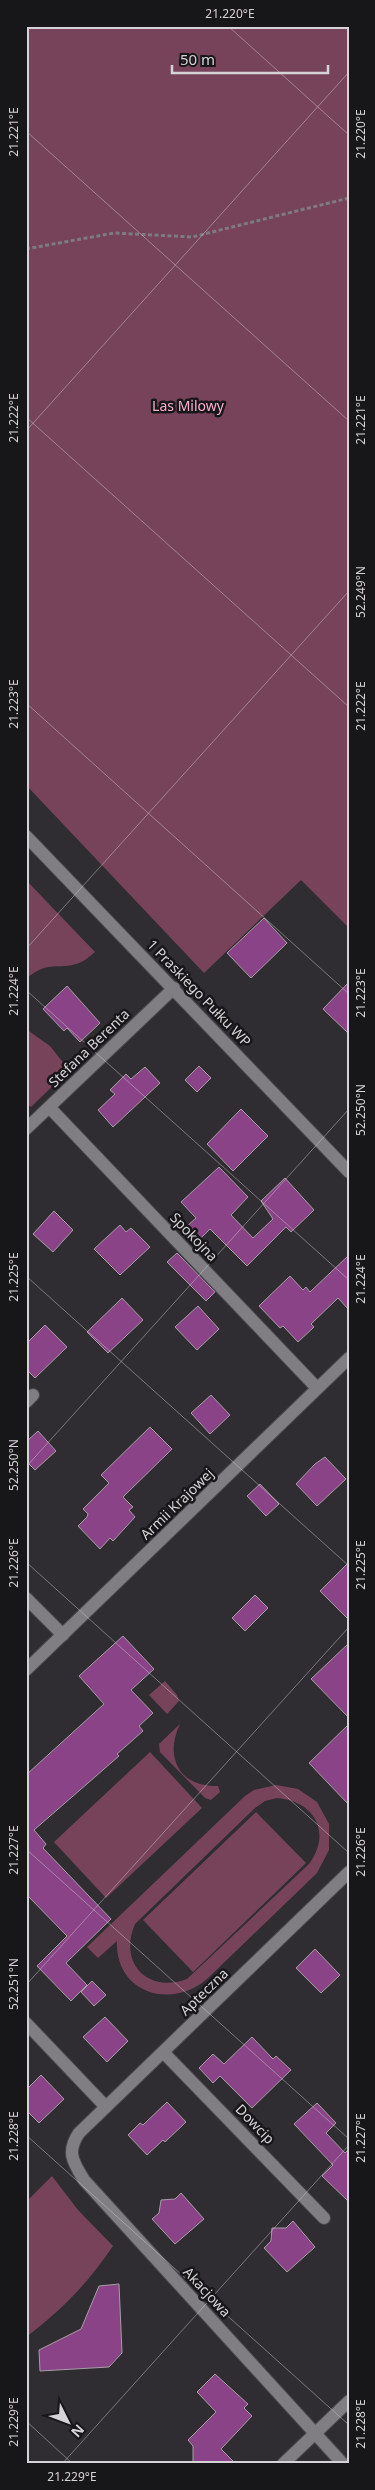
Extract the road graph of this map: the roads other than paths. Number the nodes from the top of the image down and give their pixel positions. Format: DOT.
graph roads {
  1 [pos="26,836"];
  2 [pos="174,988"];
  3 [pos="49,1107"];
  4 [pos="26,1130"];
  5 [pos="349,1172"];
  6 [pos="349,1358"];
  7 [pos="317,1388"];
  8 [pos="26,1598"];
  9 [pos="63,1636"];
  10 [pos="26,1670"];
  11 [pos="349,1872"];
  12 [pos="26,2024"];
  13 [pos="163,2052"];
  14 [pos="106,2107"];
  15 [pos="79,2132"];
  16 [pos="324,2218"];
  17 [pos="349,2401"];
  18 [pos="315,2433"];
  19 [pos="283,2464"];
  20 [pos="343,2464"];
  1 -- 2 [label="street, 1 Praskiego Pułku WP"];
  2 -- 3 [label="street, Stefana Berenta"];
  2 -- 5 [label="street, 1 Praskiego Pułku WP"];
  3 -- 4 [label="street, Stefana Berenta"];
  3 -- 7 [label="street, Spokojna"];
  6 -- 7 [label="street, Armii Krajowej"];
  7 -- 9 [label="street, Armii Krajowej"];
  8 -- 9 [label="street"];
  9 -- 10 [label="street, Armii Krajowej"];
  11 -- 13 [label="street, Apteczna"];
  12 -- 14 [label="street"];
  13 -- 14 [label="street, Apteczna"];
  13 -- 16 [label="street, Dowcip"];
  14 -- 15 [label="street, Apteczna"];
  15 -- 18 [label="street, Akacjowa"];
  17 -- 18 [label="street"];
  18 -- 19 [label="street"];
  18 -- 20 [label="street, Akacjowa"];
}
